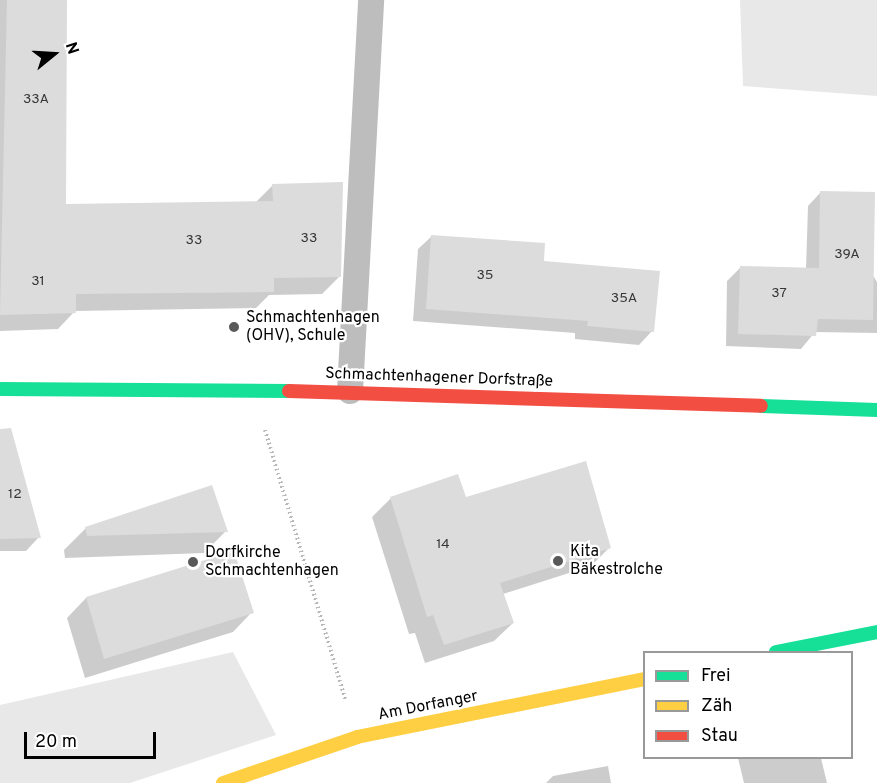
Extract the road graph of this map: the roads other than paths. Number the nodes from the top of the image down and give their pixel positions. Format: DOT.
graph roads {
  1 [pos="371,0"];
  2 [pos="0,389"];
  3 [pos="350,391"];
  4 [pos="877,410"];
  5 [pos="877,632"];
  6 [pos="782,651"];
  7 [pos="643,679"];
  8 [pos="223,783"];
  1 -- 3 [label="lane"];
  2 -- 3 [label="main road, Schmachtenhagener Dorfstraße"];
  3 -- 4 [label="main road, Schmachtenhagener Dorfstraße"];
  5 -- 6 [label="main road"];
  7 -- 8 [label="main road, Am Dorfanger"];
}
